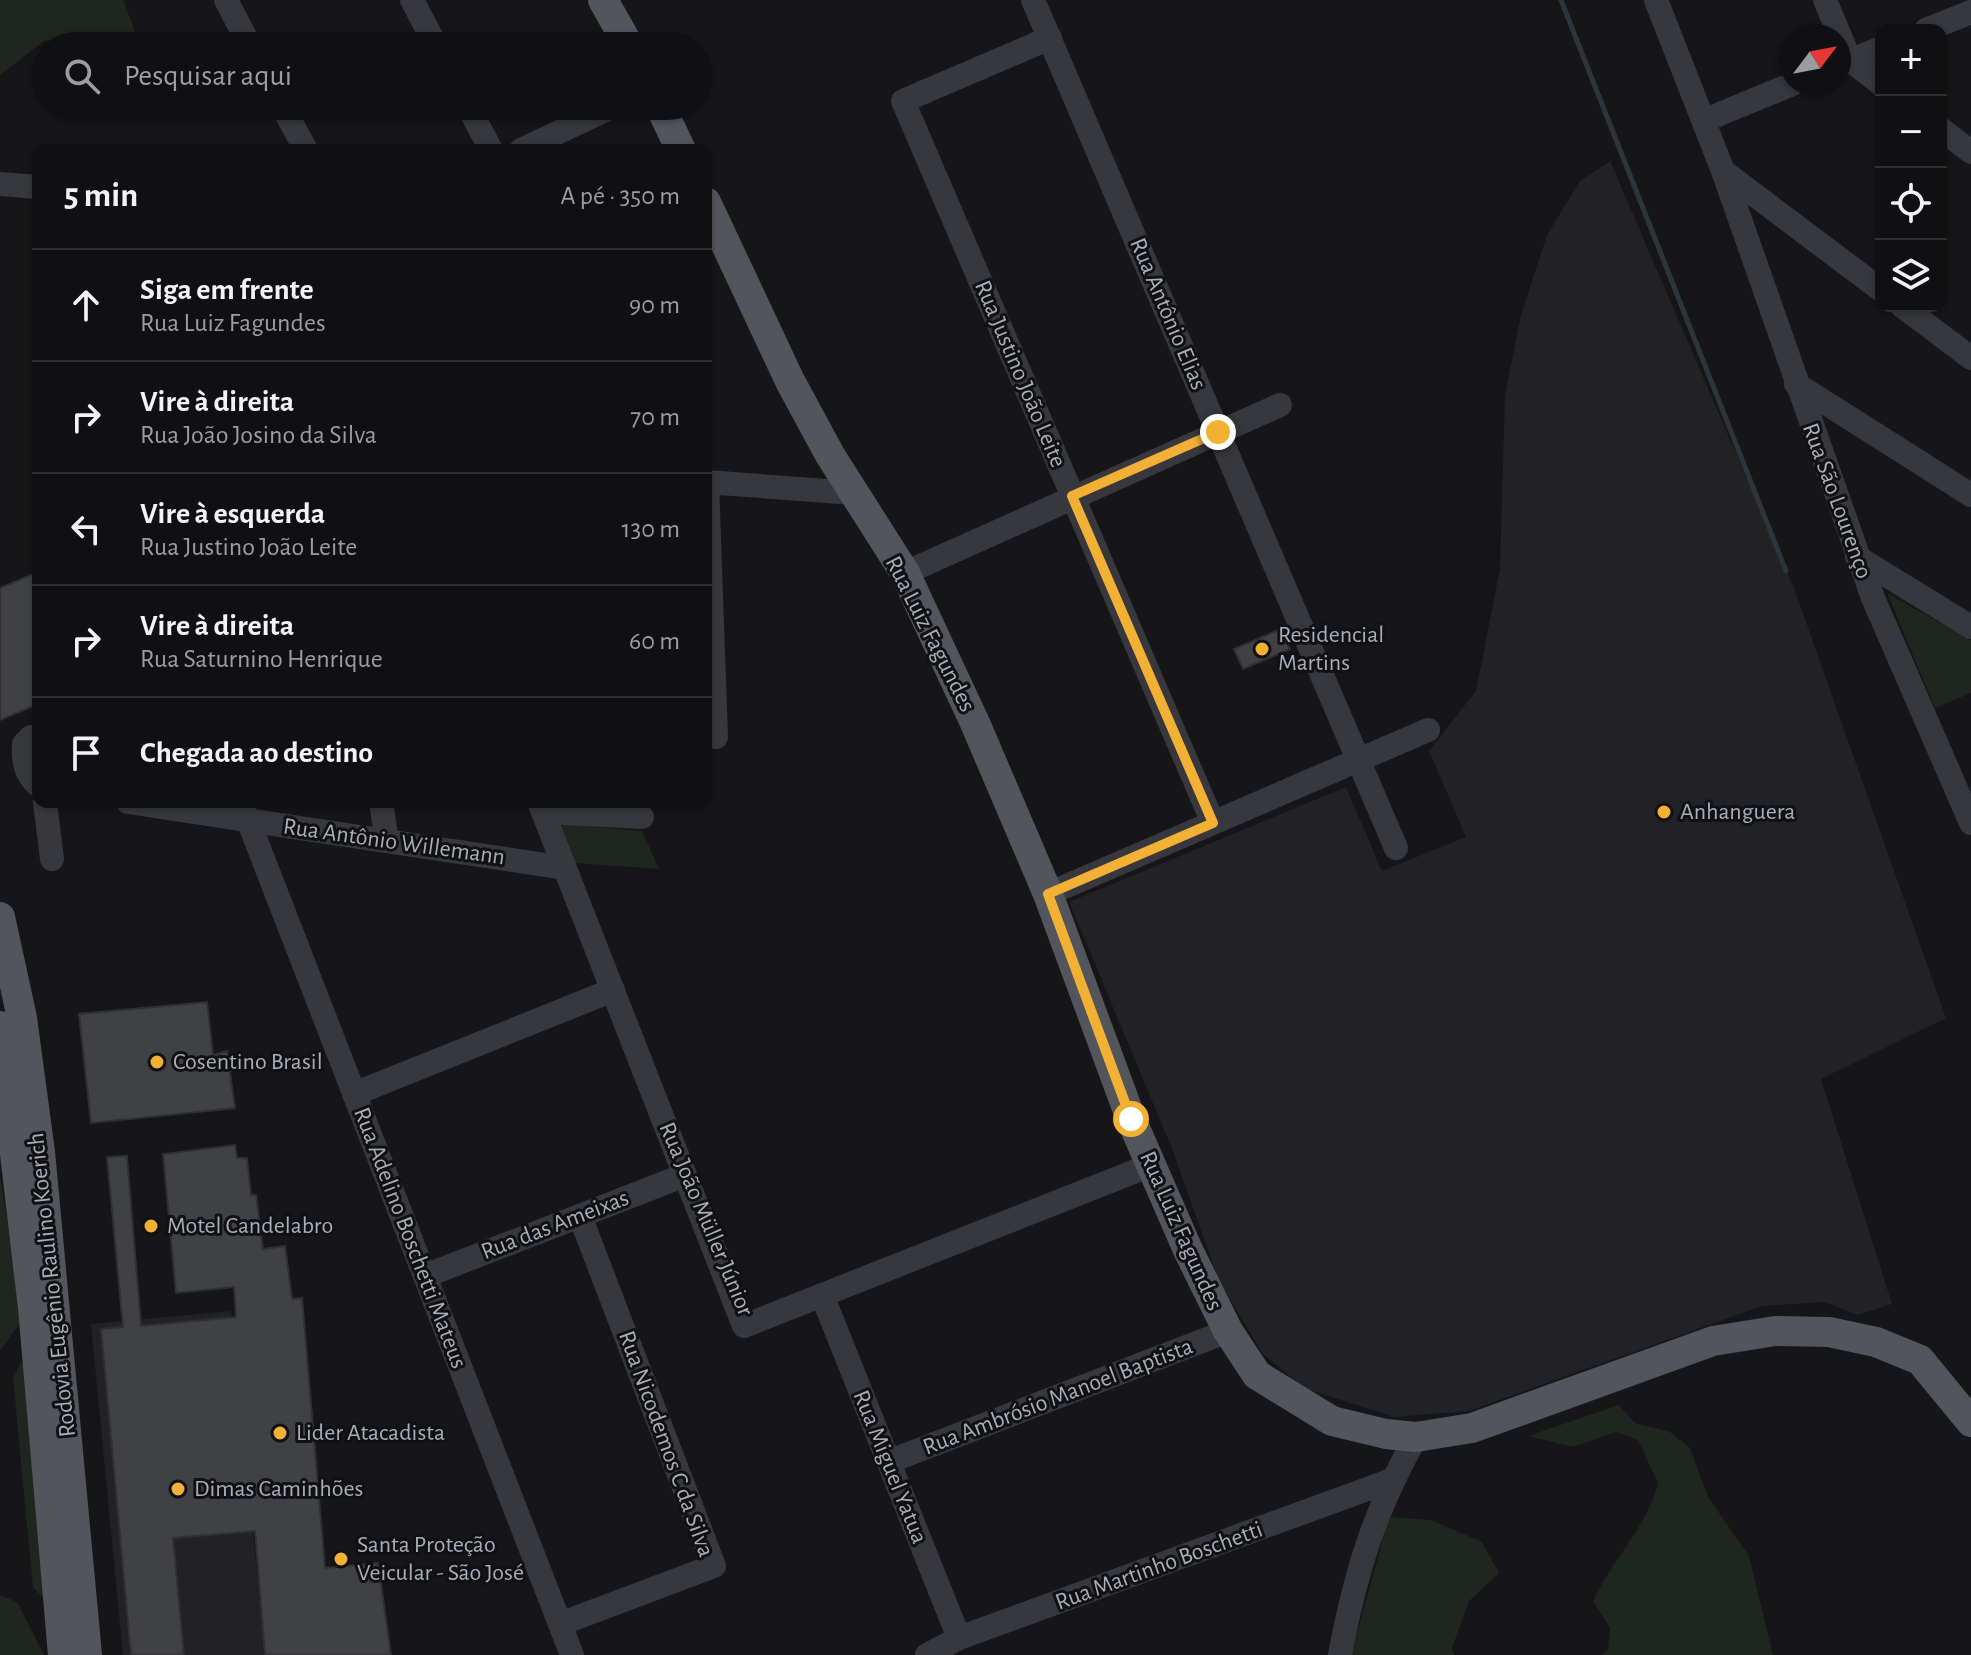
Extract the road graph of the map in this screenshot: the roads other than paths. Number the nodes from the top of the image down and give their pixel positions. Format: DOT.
graph roads {
  1 [pos="226,0"];
  2 [pos="412,0"];
  3 [pos="1033,0"];
  4 [pos="1656,0"];
  5 [pos="1825,0"];
  6 [pos="606,2"];
  7 [pos="1971,12"];
  8 [pos="1832,24"];
  9 [pos="1941,24"];
  10 [pos="243,32"];
  11 [pos="429,32"];
  12 [pos="622,32"];
  13 [pos="1050,38"];
  14 [pos="1875,50"];
  15 [pos="1851,60"];
  16 [pos="1851,67"];
  17 [pos="1875,81"];
  18 [pos="1779,90"];
  19 [pos="290,120"];
  20 [pos="475,120"];
  21 [pos="584,120"];
  22 [pos="667,120"];
  23 [pos="1705,120"];
  24 [pos="1947,134"];
  25 [pos="303,144"];
  26 [pos="488,144"];
  27 [pos="534,144"];
  28 [pos="678,144"];
  29 [pos="1971,152"];
  30 [pos="1723,171"];
  31 [pos="0,184"];
  32 [pos="32,187"];
  33 [pos="712,215"];
  34 [pos="1875,285"];
  35 [pos="1910,312"];
  36 [pos="1971,358"];
  37 [pos="1796,384"];
  38 [pos="1280,405"];
  39 [pos="1218,432"];
  40 [pos="712,482"];
  41 [pos="854,493"];
  42 [pos="1971,495"];
  43 [pos="1072,496"];
  44 [pos="1857,557"];
  45 [pos="905,573"];
  46 [pos="712,624"];
  47 [pos="1971,627"];
  48 [pos="1428,730"];
  49 [pos="32,737"];
  50 [pos="716,737"];
  51 [pos="1358,760"];
  52 [pos="32,780"];
  53 [pos="46,808"];
  54 [pos="206,808"];
  55 [pos="382,808"];
  56 [pos="541,808"];
  57 [pos="551,808"];
  58 [pos="245,811"];
  59 [pos="642,817"];
  60 [pos="1213,823"];
  61 [pos="1971,823"];
  62 [pos="387,841"];
  63 [pos="1396,848"];
  64 [pos="52,859"];
  65 [pos="565,868"];
  66 [pos="1048,894"];
  67 [pos="0,917"];
  68 [pos="613,990"];
  69 [pos="0,1026"];
  70 [pos="354,1094"];
  71 [pos="1151,1165"];
  72 [pos="685,1175"];
  73 [pos="580,1216"];
  74 [pos="425,1276"];
  75 [pos="822,1295"];
  76 [pos="1228,1331"];
  77 [pos="1971,1422"];
  78 [pos="1416,1437"];
  79 [pos="888,1462"];
  80 [pos="1392,1480"];
  81 [pos="560,1624"];
  82 [pos="959,1638"];
  83 [pos="63,1655"];
  84 [pos="87,1655"];
  85 [pos="572,1655"];
  86 [pos="927,1655"];
  87 [pos="1340,1655"];
  1 -- 10 [label="street"];
  2 -- 11 [label="street"];
  3 -- 13 [label="street, Rua Antônio Elias"];
  4 -- 23 [label="street, Rua São Lourenço"];
  5 -- 8 [label="street"];
  6 -- 12 [label="main road"];
  7 -- 9 [label="street"];
  13 -- 39 [label="street, Rua Antônio Elias"];
  13 -- 43 [label="street, Rua Justino João Leite"];
  14 -- 15 [label="street"];
  16 -- 17 [label="street"];
  18 -- 23 [label="street"];
  19 -- 25 [label="street"];
  20 -- 26 [label="street"];
  21 -- 27 [label="street"];
  22 -- 28 [label="main road"];
  23 -- 30 [label="street, Rua São Lourenço"];
  24 -- 29 [label="street"];
  30 -- 34 [label="street"];
  30 -- 37 [label="street, Rua São Lourenço"];
  31 -- 32 [label="street"];
  33 -- 41 [label="main road, Rua Luiz Fagundes"];
  35 -- 36 [label="street"];
  37 -- 42 [label="street"];
  37 -- 44 [label="street, Rua São Lourenço"];
  38 -- 39 [label="street"];
  39 -- 43 [label="street"];
  39 -- 51 [label="street, Rua Antônio Elias"];
  40 -- 41 [label="street"];
  41 -- 45 [label="main road, Rua Luiz Fagundes"];
  43 -- 45 [label="street"];
  43 -- 60 [label="street, Rua Justino João Leite"];
  44 -- 47 [label="street"];
  44 -- 61 [label="street, Rua São Lourenço"];
  45 -- 66 [label="main road, Rua Luiz Fagundes"];
  46 -- 50 [label="street"];
  48 -- 51 [label="street"];
  49 -- 52 [label="street"];
  51 -- 60 [label="street"];
  51 -- 63 [label="street, Rua Antônio Elias"];
  53 -- 64 [label="street"];
  54 -- 58 [label="street, Rua Antônio Willemann"];
  55 -- 62 [label="street"];
  56 -- 65 [label="street, Rua João Müller Júnior"];
  57 -- 59 [label="street"];
  58 -- 62 [label="street, Rua Antônio Willemann"];
  58 -- 70 [label="street, Rua Adelino Boschetti Mateus"];
  60 -- 66 [label="street"];
  62 -- 65 [label="street, Rua Antônio Willemann"];
  65 -- 68 [label="street, Rua João Müller Júnior"];
  66 -- 71 [label="main road, Rua Luiz Fagundes"];
  67 -- 84 [label="main road, Rodovia Eugênio Raulino Koerich"];
  68 -- 70 [label="street"];
  68 -- 72 [label="street, Rua João Müller Júnior"];
  69 -- 83 [label="main road, Rodovia Eugênio Raulino Koerich"];
  70 -- 74 [label="street, Rua Adelino Boschetti Mateus"];
  71 -- 75 [label="street, Rua João Müller Júnior"];
  71 -- 76 [label="main road, Rua Luiz Fagundes"];
  72 -- 73 [label="street, Rua das Ameixas"];
  72 -- 75 [label="street, Rua João Müller Júnior"];
  73 -- 74 [label="street, Rua das Ameixas"];
  73 -- 81 [label="street, Rua Nicodemos C da Silva"];
  74 -- 81 [label="street, Rua Adelino Boschetti Mateus"];
  75 -- 79 [label="street, Rua Miguel Yatua"];
  76 -- 78 [label="main road, Rua Luiz Fagundes"];
  76 -- 79 [label="street, Rua Ambrósio Manoel Baptista"];
  77 -- 78 [label="main road, Rua Luiz Fagundes"];
  78 -- 80 [label="street"];
  79 -- 82 [label="street, Rua Miguel Yatua"];
  80 -- 82 [label="street, Rua Martinho Boschetti"];
  80 -- 87 [label="street"];
  81 -- 85 [label="street, Rua Adelino Boschetti Mateus"];
  82 -- 86 [label="street, Rua Martinho Boschetti"];
}
